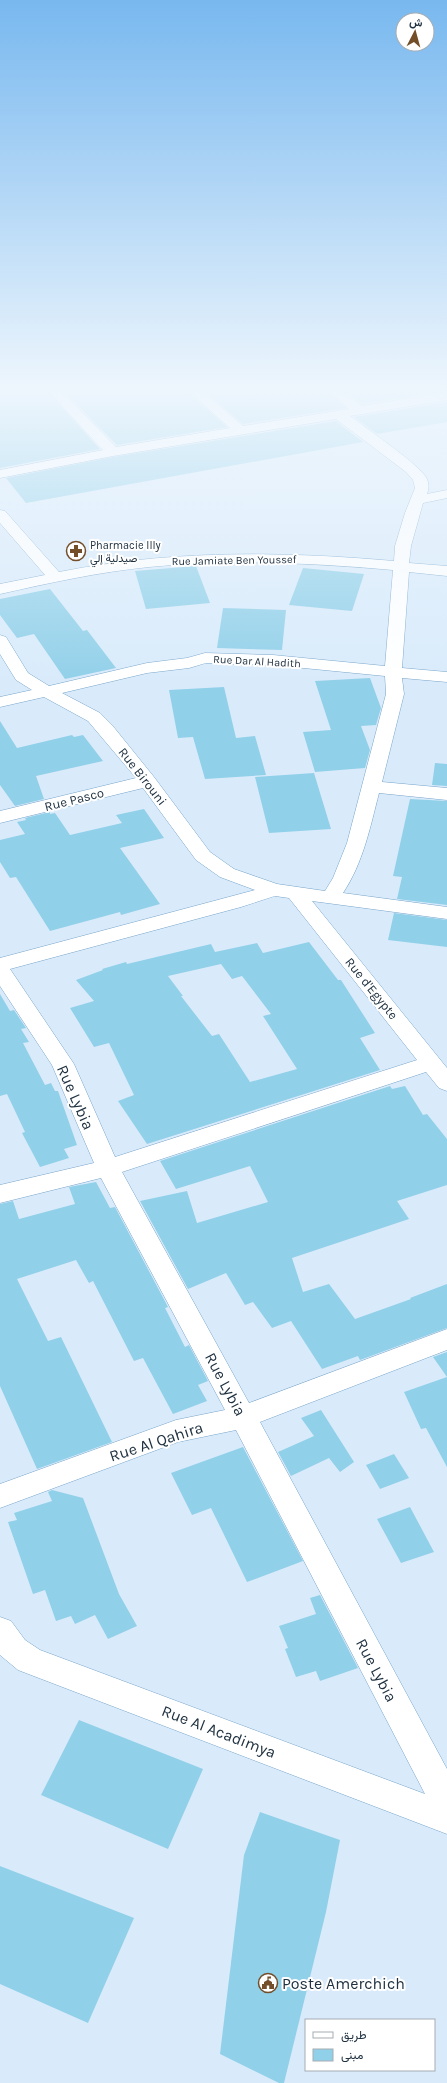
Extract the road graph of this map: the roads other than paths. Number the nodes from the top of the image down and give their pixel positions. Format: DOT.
graph roads {
  1 [pos="422,489"];
  2 [pos="447,494"];
  3 [pos="418,500"];
  4 [pos="0,514"];
  5 [pos="400,567"];
  6 [pos="447,571"];
  7 [pos="54,576"];
  8 [pos="0,589"];
  9 [pos="0,640"];
  10 [pos="394,672"];
  11 [pos="447,677"];
  12 [pos="47,692"];
  13 [pos="0,702"];
  14 [pos="148,781"];
  15 [pos="372,787"];
  16 [pos="447,794"];
  17 [pos="0,817"];
  18 [pos="274,890"];
  19 [pos="296,894"];
  20 [pos="330,898"];
  21 [pos="447,913"];
  22 [pos="0,966"];
  23 [pos="0,970"];
  24 [pos="431,1062"];
  25 [pos="447,1083"];
  26 [pos="108,1168"];
  27 [pos="0,1194"];
  28 [pos="447,1339"];
  29 [pos="243,1417"];
  30 [pos="0,1496"];
  31 [pos="0,1631"];
  32 [pos="447,1802"];
  33 [pos="447,1818"];
  1 -- 3 [label="street"];
  2 -- 3 [label="street"];
  3 -- 5 [label="street"];
  4 -- 7 [label="street"];
  5 -- 6 [label="street, Rue Jamiate Ben Youssef"];
  5 -- 7 [label="street, Rue Jamiate Ben Youssef"];
  5 -- 10 [label="street"];
  7 -- 8 [label="street, Rue Jamiate Ben Youssef"];
  9 -- 12 [label="street, Rue Birouni"];
  10 -- 11 [label="street, Rue Dar Al Hadith"];
  10 -- 12 [label="street, Rue Dar Al Hadith"];
  10 -- 15 [label="street"];
  12 -- 13 [label="street, Rue Dar Al Hadith"];
  12 -- 14 [label="street, Rue Birouni"];
  14 -- 17 [label="street, Rue Pasco"];
  14 -- 18 [label="street, Rue Birouni"];
  15 -- 16 [label="street"];
  15 -- 20 [label="street"];
  18 -- 19 [label="street, Rue Birouni"];
  18 -- 22 [label="street"];
  19 -- 20 [label="street, Rue Birouni"];
  19 -- 24 [label="street, Rue d'Egypte"];
  20 -- 21 [label="street, Rue Birouni"];
  23 -- 26 [label="street, Rue Lybia"];
  24 -- 25 [label="street, Rue d'Egypte"];
  24 -- 26 [label="street"];
  26 -- 27 [label="street"];
  26 -- 29 [label="street, Rue Lybia"];
  28 -- 29 [label="street, Rue Al Qahira"];
  29 -- 30 [label="street, Rue Al Qahira"];
  29 -- 32 [label="street, Rue Lybia"];
  31 -- 33 [label="street, Rue Al Acadimya"];
}
